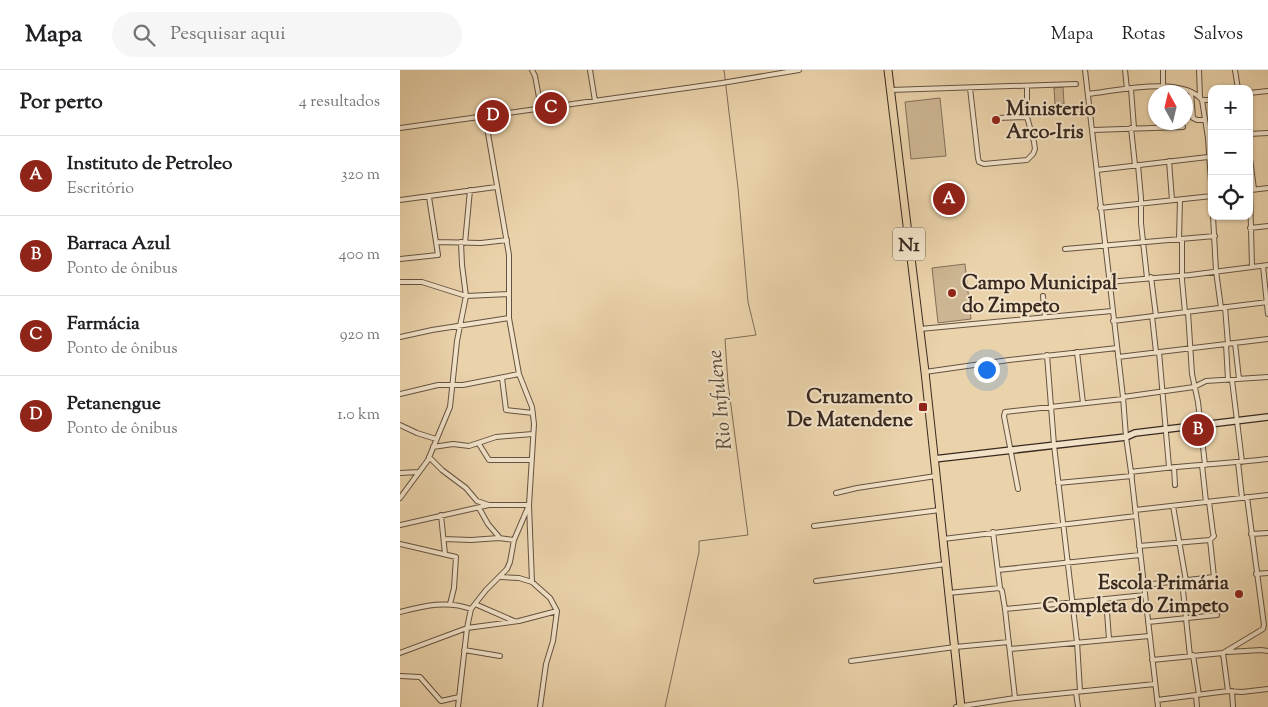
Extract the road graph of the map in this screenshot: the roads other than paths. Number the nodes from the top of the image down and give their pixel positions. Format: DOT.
graph roads {
  1 [pos="532,70"];
  2 [pos="590,70"];
  3 [pos="799,70"];
  4 [pos="888,70"];
  5 [pos="1085,70"];
  6 [pos="1125,70"];
  7 [pos="1163,70"];
  8 [pos="1199,70"];
  9 [pos="1235,70"];
  10 [pos="1076,84"];
  11 [pos="1160,85"];
  12 [pos="1237,85"];
  13 [pos="1027,86"];
  14 [pos="970,88"];
  15 [pos="1148,88"];
  16 [pos="1129,89"];
  17 [pos="890,90"];
  18 [pos="1268,90"];
  19 [pos="1253,92"];
  20 [pos="1193,93"];
  21 [pos="1088,94"];
  22 [pos="1201,99"];
  23 [pos="1208,100"];
  24 [pos="595,101"];
  25 [pos="541,108"];
  26 [pos="484,116"];
  27 [pos="1026,117"];
  28 [pos="998,118"];
  29 [pos="1193,118"];
  30 [pos="1205,120"];
  31 [pos="400,128"];
  32 [pos="1133,128"];
  33 [pos="1148,128"];
  34 [pos="1093,130"];
  35 [pos="1208,131"];
  36 [pos="1268,133"];
  37 [pos="1253,134"];
  38 [pos="1208,157"];
  39 [pos="1169,162"];
  40 [pos="1136,165"];
  41 [pos="1097,170"];
  42 [pos="496,187"];
  43 [pos="1268,188"];
  44 [pos="470,190"];
  45 [pos="1253,190"];
  46 [pos="1208,196"];
  47 [pos="429,198"];
  48 [pos="400,200"];
  49 [pos="1172,200"];
  50 [pos="1180,200"];
  51 [pos="1141,203"];
  52 [pos="1100,208"];
  53 [pos="1213,220"];
  54 [pos="1250,220"];
  55 [pos="1268,226"];
  56 [pos="1250,228"];
  57 [pos="1215,236"];
  58 [pos="1181,239"];
  59 [pos="506,240"];
  60 [pos="1143,241"];
  61 [pos="436,242"];
  62 [pos="463,243"];
  63 [pos="1104,245"];
  64 [pos="1065,249"];
  65 [pos="400,259"];
  66 [pos="1268,265"];
  67 [pos="1262,266"];
  68 [pos="1252,267"];
  69 [pos="1216,271"];
  70 [pos="1183,276"];
  71 [pos="1149,277"];
  72 [pos="400,282"];
  73 [pos="1108,282"];
  74 [pos="509,294"];
  75 [pos="466,296"];
  76 [pos="1043,296"];
  77 [pos="1267,302"];
  78 [pos="1223,307"];
  79 [pos="1112,311"];
  80 [pos="1187,312"];
  81 [pos="1268,314"];
  82 [pos="1154,316"];
  83 [pos="1045,317"];
  84 [pos="509,318"];
  85 [pos="1114,321"];
  86 [pos="461,325"];
  87 [pos="919,329"];
  88 [pos="400,335"];
  89 [pos="1268,339"];
  90 [pos="1235,343"];
  91 [pos="1227,344"];
  92 [pos="1117,348"];
  93 [pos="1192,348"];
  94 [pos="1077,352"];
  95 [pos="1157,352"];
  96 [pos="1047,356"];
  97 [pos="1118,357"];
  98 [pos="925,372"];
  99 [pos="519,374"];
  100 [pos="1268,377"];
  101 [pos="502,378"];
  102 [pos="1238,379"];
  103 [pos="1230,380"];
  104 [pos="453,386"];
  105 [pos="1194,387"];
  106 [pos="1162,392"];
  107 [pos="400,394"];
  108 [pos="1123,398"];
  109 [pos="1083,403"];
  110 [pos="1051,407"];
  111 [pos="533,413"];
  112 [pos="1268,417"];
  113 [pos="1237,421"];
  114 [pos="400,425"];
  115 [pos="1201,425"];
  116 [pos="1165,430"];
  117 [pos="533,434"];
  118 [pos="1126,437"];
  119 [pos="436,439"];
  120 [pos="480,444"];
  121 [pos="1054,445"];
  122 [pos="433,447"];
  123 [pos="1011,450"];
  124 [pos="429,457"];
  125 [pos="934,459"];
  126 [pos="1268,459"];
  127 [pos="530,460"];
  128 [pos="1240,462"];
  129 [pos="1204,465"];
  130 [pos="1172,467"];
  131 [pos="419,472"];
  132 [pos="400,473"];
  133 [pos="1131,474"];
  134 [pos="936,476"];
  135 [pos="1058,483"];
  136 [pos="1175,485"];
  137 [pos="1018,489"];
  138 [pos="836,493"];
  139 [pos="1268,495"];
  140 [pos="400,498"];
  141 [pos="1244,498"];
  142 [pos="477,501"];
  143 [pos="1207,502"];
  144 [pos="489,505"];
  145 [pos="529,505"];
  146 [pos="1173,506"];
  147 [pos="479,508"];
  148 [pos="940,510"];
  149 [pos="1135,510"];
  150 [pos="441,515"];
  151 [pos="1136,516"];
  152 [pos="1063,524"];
  153 [pos="400,525"];
  154 [pos="814,526"];
  155 [pos="993,532"];
  156 [pos="1268,533"];
  157 [pos="1251,534"];
  158 [pos="499,538"];
  159 [pos="444,539"];
  160 [pos="943,539"];
  161 [pos="514,540"];
  162 [pos="1210,540"];
  163 [pos="1180,542"];
  164 [pos="400,544"];
  165 [pos="1139,546"];
  166 [pos="445,554"];
  167 [pos="1140,555"];
  168 [pos="946,564"];
  169 [pos="1068,564"];
  170 [pos="998,570"];
  171 [pos="1268,572"];
  172 [pos="1256,574"];
  173 [pos="501,576"];
  174 [pos="816,581"];
  175 [pos="1184,581"];
  176 [pos="532,582"];
  177 [pos="1144,586"];
  178 [pos="1000,588"];
  179 [pos="948,593"];
  180 [pos="1145,595"];
  181 [pos="1106,599"];
  182 [pos="1072,602"];
  183 [pos="450,604"];
  184 [pos="475,604"];
  185 [pos="471,609"];
  186 [pos="1006,609"];
  187 [pos="1268,610"];
  188 [pos="400,612"];
  189 [pos="556,612"];
  190 [pos="1262,612"];
  191 [pos="1217,615"];
  192 [pos="1186,618"];
  193 [pos="514,621"];
  194 [pos="1148,622"];
  195 [pos="467,628"];
  196 [pos="1149,636"];
  197 [pos="1109,639"];
  198 [pos="1009,642"];
  199 [pos="1077,642"];
  200 [pos="954,647"];
  201 [pos="1010,649"];
  202 [pos="464,650"];
  203 [pos="1268,651"];
  204 [pos="400,652"];
  205 [pos="1225,652"];
  206 [pos="1192,655"];
  207 [pos="500,656"];
  208 [pos="1152,660"];
  209 [pos="851,661"];
  210 [pos="400,676"];
  211 [pos="1155,684"];
  212 [pos="1268,689"];
  213 [pos="1078,691"];
  214 [pos="1230,691"];
  215 [pos="1198,695"];
  216 [pos="459,697"];
  217 [pos="1015,698"];
  218 [pos="1157,700"];
  219 [pos="959,706"];
  220 [pos="458,707"];
  221 [pos="540,707"];
  222 [pos="1078,707"];
  223 [pos="1158,707"];
  224 [pos="1197,707"];
  225 [pos="1233,707"];
  1 -- 25 [label="street"];
  2 -- 24 [label="street"];
  3 -- 24 [label="street"];
  4 -- 17 [label="highway, N1"];
  5 -- 21 [label="street"];
  6 -- 16 [label="street"];
  7 -- 11 [label="street"];
  8 -- 22 [label="street"];
  9 -- 12 [label="street"];
  10 -- 13 [label="street"];
  13 -- 14 [label="street"];
  13 -- 27 [label="street"];
  14 -- 17 [label="street"];
  14 -- 27 [label="street"];
  15 -- 16 [label="street"];
  16 -- 21 [label="street"];
  16 -- 32 [label="street"];
  17 -- 87 [label="highway, N1"];
  18 -- 19 [label="street"];
  20 -- 22 [label="street"];
  21 -- 34 [label="street"];
  22 -- 23 [label="street"];
  22 -- 30 [label="street"];
  24 -- 25 [label="street"];
  25 -- 26 [label="street"];
  26 -- 31 [label="street"];
  26 -- 42 [label="street"];
  27 -- 28 [label="street"];
  29 -- 30 [label="street"];
  30 -- 35 [label="street"];
  32 -- 33 [label="street"];
  32 -- 34 [label="street"];
  32 -- 40 [label="street"];
  34 -- 41 [label="street"];
  36 -- 37 [label="street"];
  38 -- 39 [label="street"];
  39 -- 40 [label="street"];
  39 -- 49 [label="street"];
  40 -- 41 [label="street"];
  40 -- 51 [label="street"];
  41 -- 52 [label="street"];
  42 -- 44 [label="street"];
  42 -- 59 [label="street"];
  43 -- 45 [label="street"];
  44 -- 47 [label="street"];
  44 -- 62 [label="street"];
  46 -- 50 [label="street"];
  47 -- 48 [label="street"];
  47 -- 61 [label="street"];
  49 -- 50 [label="street"];
  49 -- 51 [label="street"];
  50 -- 58 [label="street"];
  51 -- 52 [label="street"];
  51 -- 60 [label="street"];
  52 -- 63 [label="street"];
  53 -- 57 [label="street"];
  54 -- 56 [label="street"];
  55 -- 56 [label="street"];
  56 -- 68 [label="street"];
  57 -- 58 [label="street"];
  57 -- 69 [label="street"];
  58 -- 60 [label="street"];
  58 -- 70 [label="street"];
  59 -- 62 [label="street"];
  59 -- 74 [label="street"];
  60 -- 63 [label="street"];
  60 -- 71 [label="street"];
  61 -- 62 [label="street"];
  61 -- 65 [label="street"];
  62 -- 75 [label="street"];
  63 -- 64 [label="street"];
  63 -- 73 [label="street"];
  66 -- 67 [label="street"];
  67 -- 68 [label="street"];
  67 -- 77 [label="street"];
  68 -- 69 [label="street"];
  69 -- 70 [label="street"];
  69 -- 78 [label="street"];
  70 -- 71 [label="street"];
  70 -- 80 [label="street"];
  71 -- 73 [label="street"];
  71 -- 82 [label="street"];
  72 -- 75 [label="street"];
  73 -- 79 [label="street"];
  74 -- 75 [label="street"];
  74 -- 84 [label="street"];
  75 -- 86 [label="street"];
  76 -- 83 [label="street"];
  77 -- 78 [label="street"];
  77 -- 81 [label="street"];
  78 -- 80 [label="street"];
  78 -- 91 [label="street"];
  79 -- 83 [label="street"];
  79 -- 85 [label="street"];
  80 -- 82 [label="street"];
  80 -- 93 [label="street"];
  82 -- 85 [label="street"];
  82 -- 95 [label="street"];
  83 -- 87 [label="street"];
  84 -- 86 [label="street"];
  84 -- 99 [label="street"];
  85 -- 92 [label="street"];
  86 -- 88 [label="street"];
  86 -- 104 [label="street"];
  87 -- 98 [label="highway, N1"];
  89 -- 90 [label="street"];
  90 -- 91 [label="street"];
  90 -- 102 [label="street"];
  91 -- 93 [label="street"];
  91 -- 103 [label="street"];
  92 -- 94 [label="street"];
  92 -- 97 [label="street"];
  93 -- 95 [label="street"];
  93 -- 105 [label="street"];
  94 -- 96 [label="street"];
  94 -- 109 [label="street"];
  95 -- 97 [label="street"];
  95 -- 106 [label="street"];
  96 -- 98 [label="street"];
  96 -- 110 [label="street"];
  97 -- 108 [label="street"];
  98 -- 125 [label="highway, N1"];
  99 -- 101 [label="street"];
  99 -- 111 [label="street"];
  100 -- 102 [label="street"];
  101 -- 104 [label="street"];
  101 -- 111 [label="street"];
  102 -- 103 [label="street"];
  103 -- 105 [label="street"];
  103 -- 113 [label="street"];
  104 -- 107 [label="street"];
  104 -- 119 [label="street"];
  105 -- 106 [label="street"];
  105 -- 115 [label="street"];
  106 -- 108 [label="street"];
  106 -- 116 [label="street"];
  108 -- 109 [label="street"];
  108 -- 118 [label="street"];
  109 -- 110 [label="street"];
  110 -- 121 [label="street"];
  110 -- 123 [label="street"];
  111 -- 117 [label="street"];
  112 -- 113 [label="street"];
  113 -- 115 [label="street"];
  113 -- 128 [label="street"];
  114 -- 119 [label="street"];
  115 -- 116 [label="street"];
  115 -- 129 [label="street"];
  116 -- 118 [label="street"];
  116 -- 130 [label="street"];
  117 -- 120 [label="street"];
  117 -- 127 [label="street"];
  118 -- 121 [label="street"];
  118 -- 133 [label="street"];
  119 -- 122 [label="street"];
  120 -- 122 [label="street"];
  120 -- 127 [label="street"];
  121 -- 123 [label="street"];
  121 -- 135 [label="street"];
  122 -- 124 [label="street"];
  123 -- 125 [label="street"];
  123 -- 137 [label="street"];
  124 -- 131 [label="street"];
  124 -- 142 [label="street"];
  125 -- 134 [label="highway, N1"];
  126 -- 128 [label="street"];
  127 -- 145 [label="street"];
  128 -- 129 [label="street"];
  128 -- 141 [label="street"];
  129 -- 130 [label="street"];
  129 -- 143 [label="street"];
  130 -- 133 [label="street"];
  130 -- 136 [label="street"];
  131 -- 132 [label="street"];
  131 -- 140 [label="street"];
  133 -- 135 [label="street"];
  133 -- 149 [label="street"];
  134 -- 138 [label="street"];
  134 -- 148 [label="highway, N1"];
  135 -- 152 [label="street"];
  139 -- 141 [label="street"];
  141 -- 143 [label="street"];
  141 -- 157 [label="street"];
  142 -- 144 [label="street"];
  142 -- 147 [label="street"];
  143 -- 146 [label="street"];
  143 -- 162 [label="street"];
  144 -- 145 [label="street"];
  144 -- 147 [label="street"];
  145 -- 161 [label="street"];
  145 -- 176 [label="street"];
  146 -- 149 [label="street"];
  146 -- 163 [label="street"];
  147 -- 150 [label="street"];
  147 -- 158 [label="street"];
  148 -- 154 [label="street"];
  148 -- 160 [label="highway, N1"];
  149 -- 151 [label="street"];
  150 -- 153 [label="street"];
  150 -- 159 [label="street"];
  151 -- 152 [label="street"];
  151 -- 165 [label="street"];
  152 -- 155 [label="street"];
  152 -- 169 [label="street"];
  155 -- 160 [label="street"];
  155 -- 170 [label="street"];
  156 -- 157 [label="street"];
  157 -- 172 [label="street"];
  158 -- 159 [label="street"];
  158 -- 161 [label="street"];
  159 -- 166 [label="street"];
  160 -- 168 [label="highway, N1"];
  161 -- 173 [label="street"];
  162 -- 163 [label="street"];
  162 -- 175 [label="street"];
  163 -- 165 [label="street"];
  163 -- 175 [label="street"];
  164 -- 166 [label="street"];
  165 -- 167 [label="street"];
  166 -- 183 [label="street"];
  167 -- 169 [label="street"];
  167 -- 177 [label="street"];
  168 -- 174 [label="street"];
  168 -- 179 [label="highway, N1"];
  169 -- 170 [label="street"];
  169 -- 182 [label="street"];
  170 -- 178 [label="street"];
  171 -- 172 [label="street"];
  172 -- 190 [label="street"];
  173 -- 176 [label="street"];
  173 -- 184 [label="street"];
  175 -- 177 [label="street"];
  175 -- 192 [label="street"];
  176 -- 189 [label="street"];
  177 -- 180 [label="street"];
  178 -- 179 [label="street"];
  178 -- 186 [label="street"];
  179 -- 200 [label="highway, N1"];
  180 -- 181 [label="street"];
  180 -- 194 [label="street"];
  181 -- 182 [label="street"];
  181 -- 197 [label="street"];
  182 -- 186 [label="street"];
  182 -- 199 [label="street"];
  183 -- 185 [label="street"];
  183 -- 188 [label="street"];
  184 -- 185 [label="street"];
  184 -- 193 [label="street"];
  185 -- 195 [label="street"];
  186 -- 198 [label="street"];
  187 -- 190 [label="street"];
  189 -- 193 [label="street"];
  189 -- 221 [label="street"];
  190 -- 205 [label="street"];
  191 -- 192 [label="street"];
  192 -- 194 [label="street"];
  192 -- 206 [label="street"];
  193 -- 195 [label="street"];
  194 -- 196 [label="street"];
  195 -- 202 [label="street"];
  195 -- 204 [label="street"];
  196 -- 197 [label="street"];
  196 -- 208 [label="street"];
  197 -- 199 [label="street"];
  198 -- 200 [label="street"];
  198 -- 201 [label="street"];
  199 -- 201 [label="street"];
  199 -- 213 [label="street"];
  200 -- 209 [label="street"];
  200 -- 219 [label="highway, N1"];
  201 -- 217 [label="street"];
  202 -- 207 [label="street"];
  202 -- 216 [label="street"];
  203 -- 205 [label="street"];
  205 -- 206 [label="street"];
  205 -- 214 [label="street"];
  206 -- 208 [label="street"];
  206 -- 215 [label="street"];
  208 -- 211 [label="street"];
  210 -- 216 [label="street"];
  211 -- 213 [label="street"];
  211 -- 218 [label="street"];
  212 -- 214 [label="street"];
  213 -- 217 [label="street"];
  213 -- 222 [label="street"];
  214 -- 215 [label="street"];
  214 -- 225 [label="street"];
  215 -- 218 [label="street"];
  215 -- 224 [label="street"];
  216 -- 220 [label="street"];
  217 -- 219 [label="street"];
  218 -- 223 [label="street"];
}
